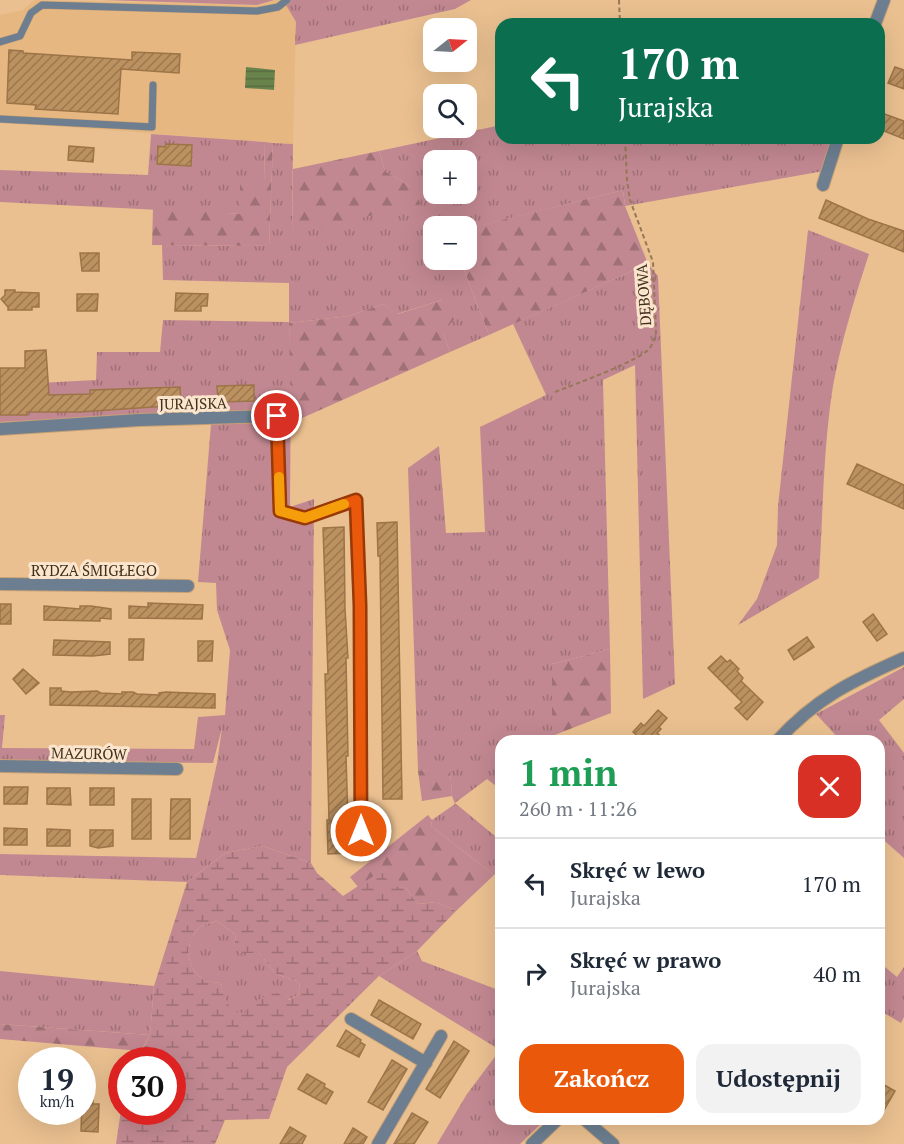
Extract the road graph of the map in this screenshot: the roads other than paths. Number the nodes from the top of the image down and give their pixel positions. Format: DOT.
graph roads {
  1 [pos="287,0"];
  2 [pos="884,0"];
  3 [pos="877,18"];
  4 [pos="0,42"];
  5 [pos="153,85"];
  6 [pos="0,118"];
  7 [pos="836,144"];
  8 [pos="823,186"];
  9 [pos="0,429"];
  10 [pos="0,584"];
  11 [pos="188,586"];
  12 [pos="904,658"];
  13 [pos="783,735"];
  14 [pos="0,766"];
  15 [pos="177,769"];
  16 [pos="361,831"];
  17 [pos="351,1019"];
  18 [pos="441,1036"];
  19 [pos="426,1063"];
  20 [pos="552,1125"];
  21 [pos="591,1125"];
  22 [pos="378,1144"];
  23 [pos="532,1144"];
  24 [pos="613,1144"];
  1 -- 4 [label="lane"];
  2 -- 3 [label="street"];
  5 -- 6 [label="lane"];
  7 -- 8 [label="street"];
  9 -- 16 [label="street, JURAJSKA"];
  10 -- 11 [label="street, RYDZA ŚMIGŁEGO"];
  12 -- 13 [label="street"];
  14 -- 15 [label="street, MAZURÓW"];
  17 -- 19 [label="street"];
  18 -- 19 [label="street"];
  19 -- 22 [label="street"];
  20 -- 23 [label="street"];
  21 -- 24 [label="street"];
}
